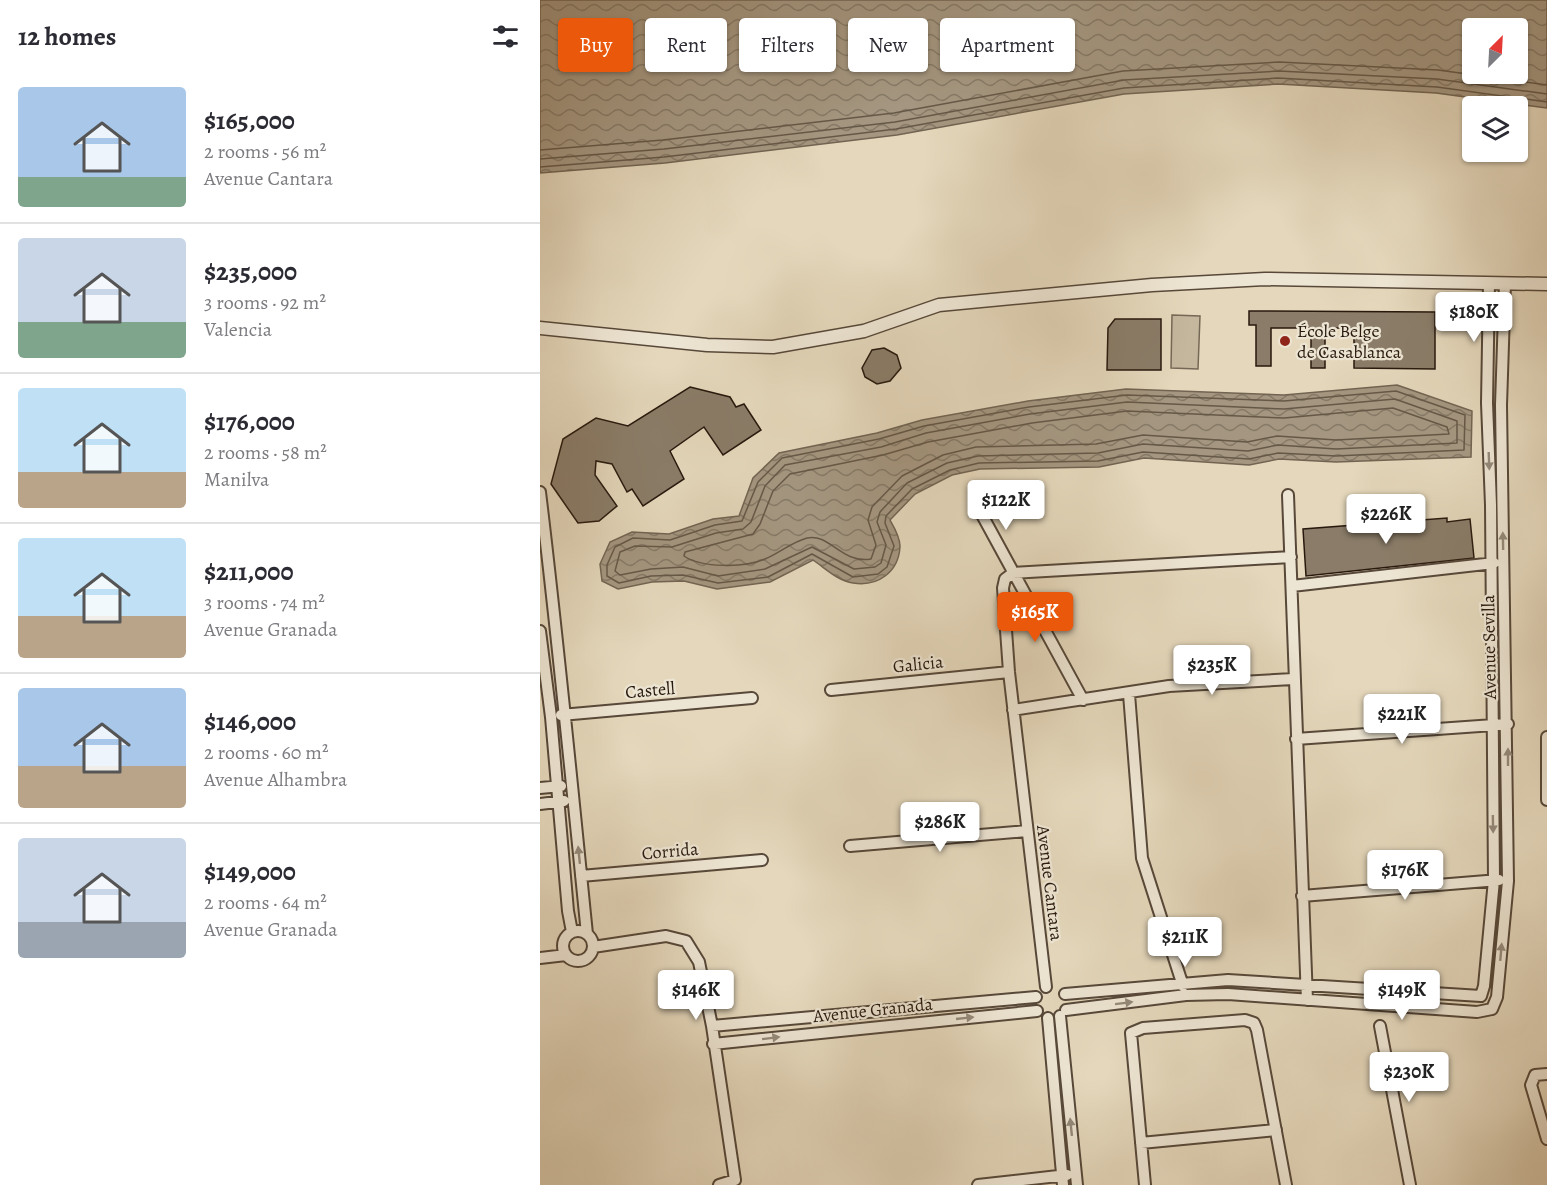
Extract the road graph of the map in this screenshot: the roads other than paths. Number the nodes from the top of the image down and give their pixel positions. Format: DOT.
graph roads {
  1 [pos="1489,283"];
  2 [pos="1505,283"];
  3 [pos="1547,284"];
  4 [pos="540,328"];
  5 [pos="540,492"];
  6 [pos="1288,495"];
  7 [pos="975,502"];
  8 [pos="1291,557"];
  9 [pos="1489,562"];
  10 [pos="1503,563"];
  11 [pos="1013,573"];
  12 [pos="1292,586"];
  13 [pos="554,622"];
  14 [pos="540,624"];
  15 [pos="540,631"];
  16 [pos="1009,672"];
  17 [pos="1293,680"];
  18 [pos="831,690"];
  19 [pos="1129,694"];
  20 [pos="752,698"];
  21 [pos="1083,700"];
  22 [pos="1013,710"];
  23 [pos="566,714"];
  24 [pos="551,717"];
  25 [pos="1491,724"];
  26 [pos="1508,724"];
  27 [pos="1547,737"];
  28 [pos="1296,739"];
  29 [pos="570,785"];
  30 [pos="556,786"];
  31 [pos="540,788"];
  32 [pos="573,800"];
  33 [pos="1547,800"];
  34 [pos="558,802"];
  35 [pos="540,804"];
  36 [pos="1026,831"];
  37 [pos="850,846"];
  38 [pos="762,860"];
  39 [pos="581,876"];
  40 [pos="1494,880"];
  41 [pos="1508,880"];
  42 [pos="1302,896"];
  43 [pos="572,932"];
  44 [pos="587,934"];
  45 [pos="593,947"];
  46 [pos="566,955"];
  47 [pos="540,958"];
  48 [pos="1181,982"];
  49 [pos="1305,984"];
  50 [pos="1046,987"];
  51 [pos="1065,994"];
  52 [pos="1186,995"];
  53 [pos="1481,996"];
  54 [pos="1036,997"];
  55 [pos="1307,1000"];
  56 [pos="1492,1009"];
  57 [pos="1037,1011"];
  58 [pos="1063,1013"];
  59 [pos="1048,1018"];
  60 [pos="712,1026"];
  61 [pos="1380,1026"];
  62 [pos="713,1044"];
  63 [pos="1547,1074"];
  64 [pos="1276,1130"];
  65 [pos="1547,1139"];
  66 [pos="1140,1143"];
  67 [pos="1063,1180"];
  68 [pos="1076,1180"];
  69 [pos="736,1182"];
  70 [pos="719,1185"];
  71 [pos="978,1185"];
  72 [pos="1145,1185"];
  73 [pos="1286,1185"];
  74 [pos="1410,1185"];
  1 -- 2 [label="street"];
  1 -- 4 [label="street"];
  1 -- 9 [label="street, Avenue Sevilla, one-way"];
  2 -- 3 [label="street"];
  10 -- 2 [label="street, Avenue Sevilla, one-way"];
  5 -- 13 [label="street"];
  6 -- 8 [label="street"];
  7 -- 11 [label="street"];
  8 -- 11 [label="street"];
  8 -- 12 [label="street"];
  9 -- 10 [label="street"];
  9 -- 12 [label="street"];
  9 -- 25 [label="street, Avenue Sevilla"];
  10 -- 26 [label="street, Avenue Sevilla"];
  11 -- 16 [label="street, Avenue Cantara"];
  11 -- 21 [label="street"];
  12 -- 17 [label="street"];
  13 -- 14 [label="street"];
  13 -- 23 [label="street"];
  15 -- 24 [label="street"];
  16 -- 18 [label="street, Galicia"];
  16 -- 22 [label="street, Avenue Cantara"];
  17 -- 19 [label="street"];
  17 -- 28 [label="street"];
  19 -- 21 [label="street"];
  19 -- 48 [label="street"];
  20 -- 23 [label="street, Castell"];
  21 -- 22 [label="street"];
  22 -- 36 [label="street, Avenue Cantara"];
  23 -- 24 [label="street, Castell"];
  23 -- 29 [label="street"];
  24 -- 30 [label="street"];
  25 -- 26 [label="street"];
  25 -- 28 [label="street"];
  25 -- 40 [label="street, Avenue Sevilla, one-way"];
  41 -- 26 [label="street, Avenue Sevilla, one-way"];
  27 -- 33 [label="street"];
  28 -- 42 [label="street"];
  29 -- 30 [label="street"];
  29 -- 32 [label="street"];
  30 -- 31 [label="street"];
  30 -- 34 [label="street"];
  32 -- 34 [label="street"];
  39 -- 32 [label="street, one-way"];
  34 -- 35 [label="street"];
  34 -- 43 [label="street"];
  36 -- 37 [label="street"];
  36 -- 50 [label="street, Avenue Cantara"];
  38 -- 39 [label="street, Corrida"];
  39 -- 44 [label="street"];
  40 -- 41 [label="street"];
  40 -- 42 [label="street"];
  40 -- 53 [label="street, Avenue Sevilla"];
  56 -- 41 [label="street, Avenue Sevilla, one-way"];
  42 -- 49 [label="street"];
  43 -- 44 [label="street"];
  43 -- 46 [label="street"];
  44 -- 45 [label="street"];
  45 -- 46 [label="street"];
  45 -- 60 [label="street"];
  46 -- 47 [label="street"];
  48 -- 49 [label="street"];
  48 -- 51 [label="street"];
  48 -- 52 [label="street"];
  49 -- 53 [label="street"];
  49 -- 55 [label="street"];
  50 -- 51 [label="street"];
  50 -- 54 [label="street"];
  51 -- 58 [label="street"];
  52 -- 55 [label="street"];
  58 -- 52 [label="street, one-way"];
  53 -- 56 [label="street"];
  54 -- 57 [label="street"];
  54 -- 60 [label="street, Avenue Granada"];
  55 -- 56 [label="street"];
  57 -- 59 [label="street"];
  62 -- 57 [label="street, Avenue Granada, one-way"];
  58 -- 59 [label="street"];
  68 -- 58 [label="street, one-way"];
  59 -- 67 [label="street"];
  60 -- 62 [label="street"];
  61 -- 74 [label="street"];
  62 -- 69 [label="street"];
  63 -- 65 [label="street"];
  64 -- 66 [label="street"];
  64 -- 66 [label="street"];
  64 -- 73 [label="street"];
  66 -- 72 [label="street"];
  67 -- 68 [label="street"];
  67 -- 71 [label="street"];
  69 -- 70 [label="street"];
}
